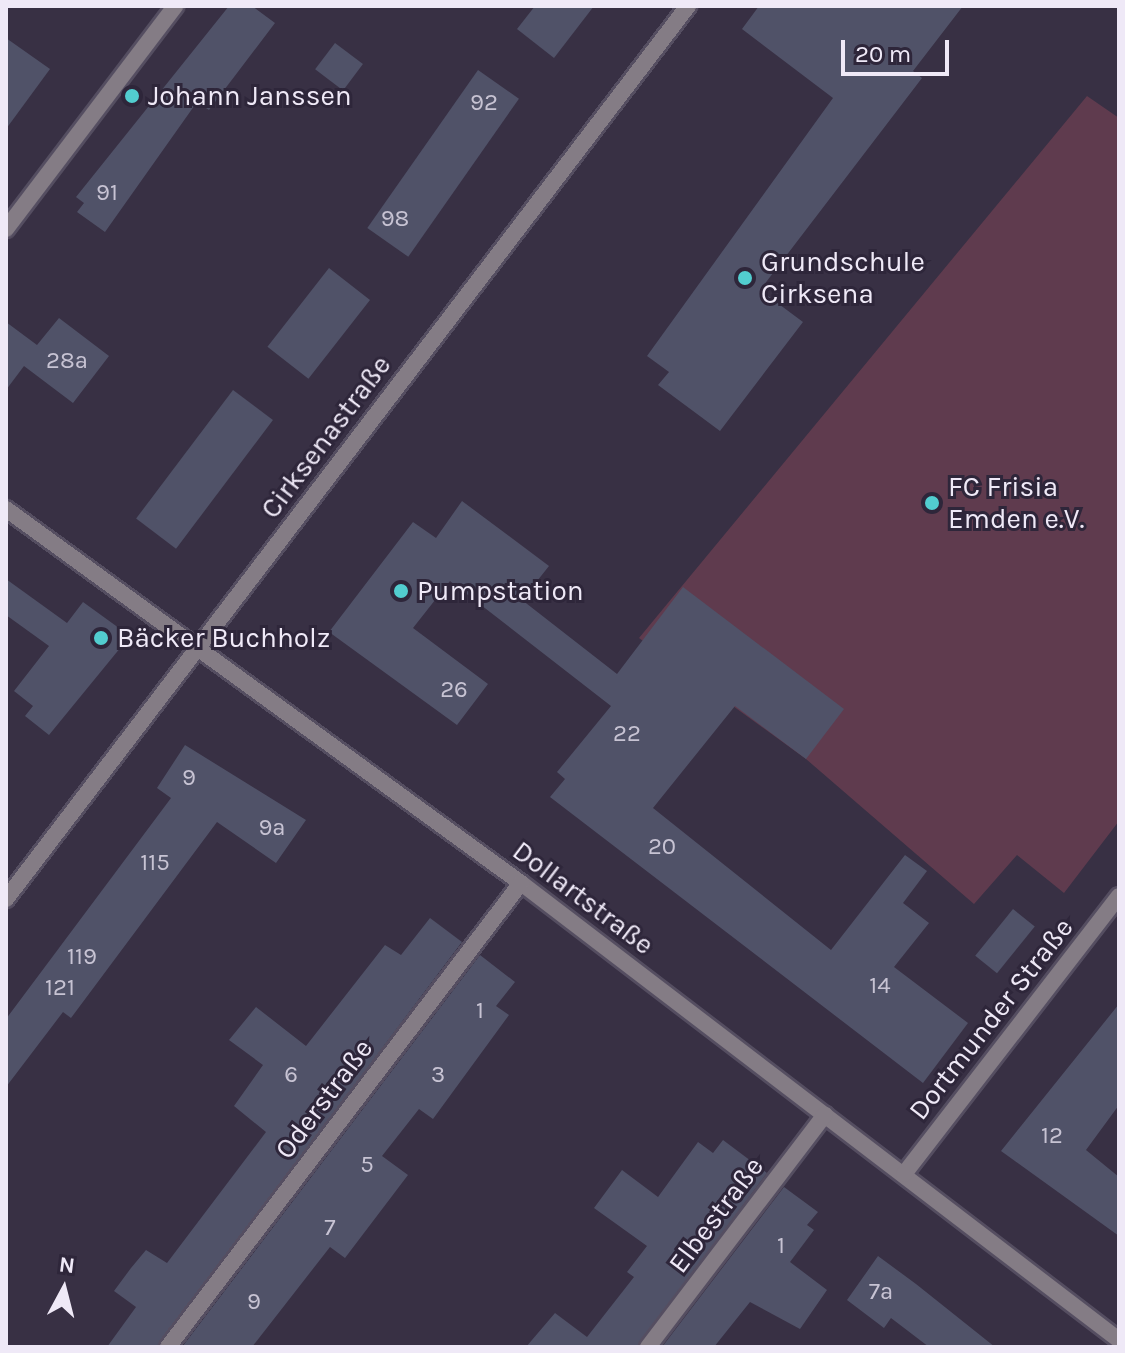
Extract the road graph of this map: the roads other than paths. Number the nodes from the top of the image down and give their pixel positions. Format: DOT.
graph roads {
  1 [pos="175,6"];
  2 [pos="688,6"];
  3 [pos="6,229"];
  4 [pos="6,509"];
  5 [pos="197,649"];
  6 [pos="521,883"];
  7 [pos="1119,896"];
  8 [pos="6,899"];
  9 [pos="825,1115"];
  10 [pos="904,1174"];
  11 [pos="1118,1344"];
  12 [pos="168,1347"];
  13 [pos="648,1347"];
  1 -- 3 [label="street"];
  2 -- 5 [label="street, Cirksenastraße"];
  4 -- 5 [label="street, Dollartstraße"];
  5 -- 6 [label="street, Dollartstraße"];
  5 -- 8 [label="street, Cirksenastraße"];
  6 -- 9 [label="street, Dollartstraße"];
  6 -- 12 [label="street, Oderstraße"];
  7 -- 10 [label="street, Dortmunder Straße"];
  9 -- 10 [label="street, Dollartstraße"];
  9 -- 13 [label="street, Elbestraße"];
  10 -- 11 [label="street, Dollartstraße"];
}
